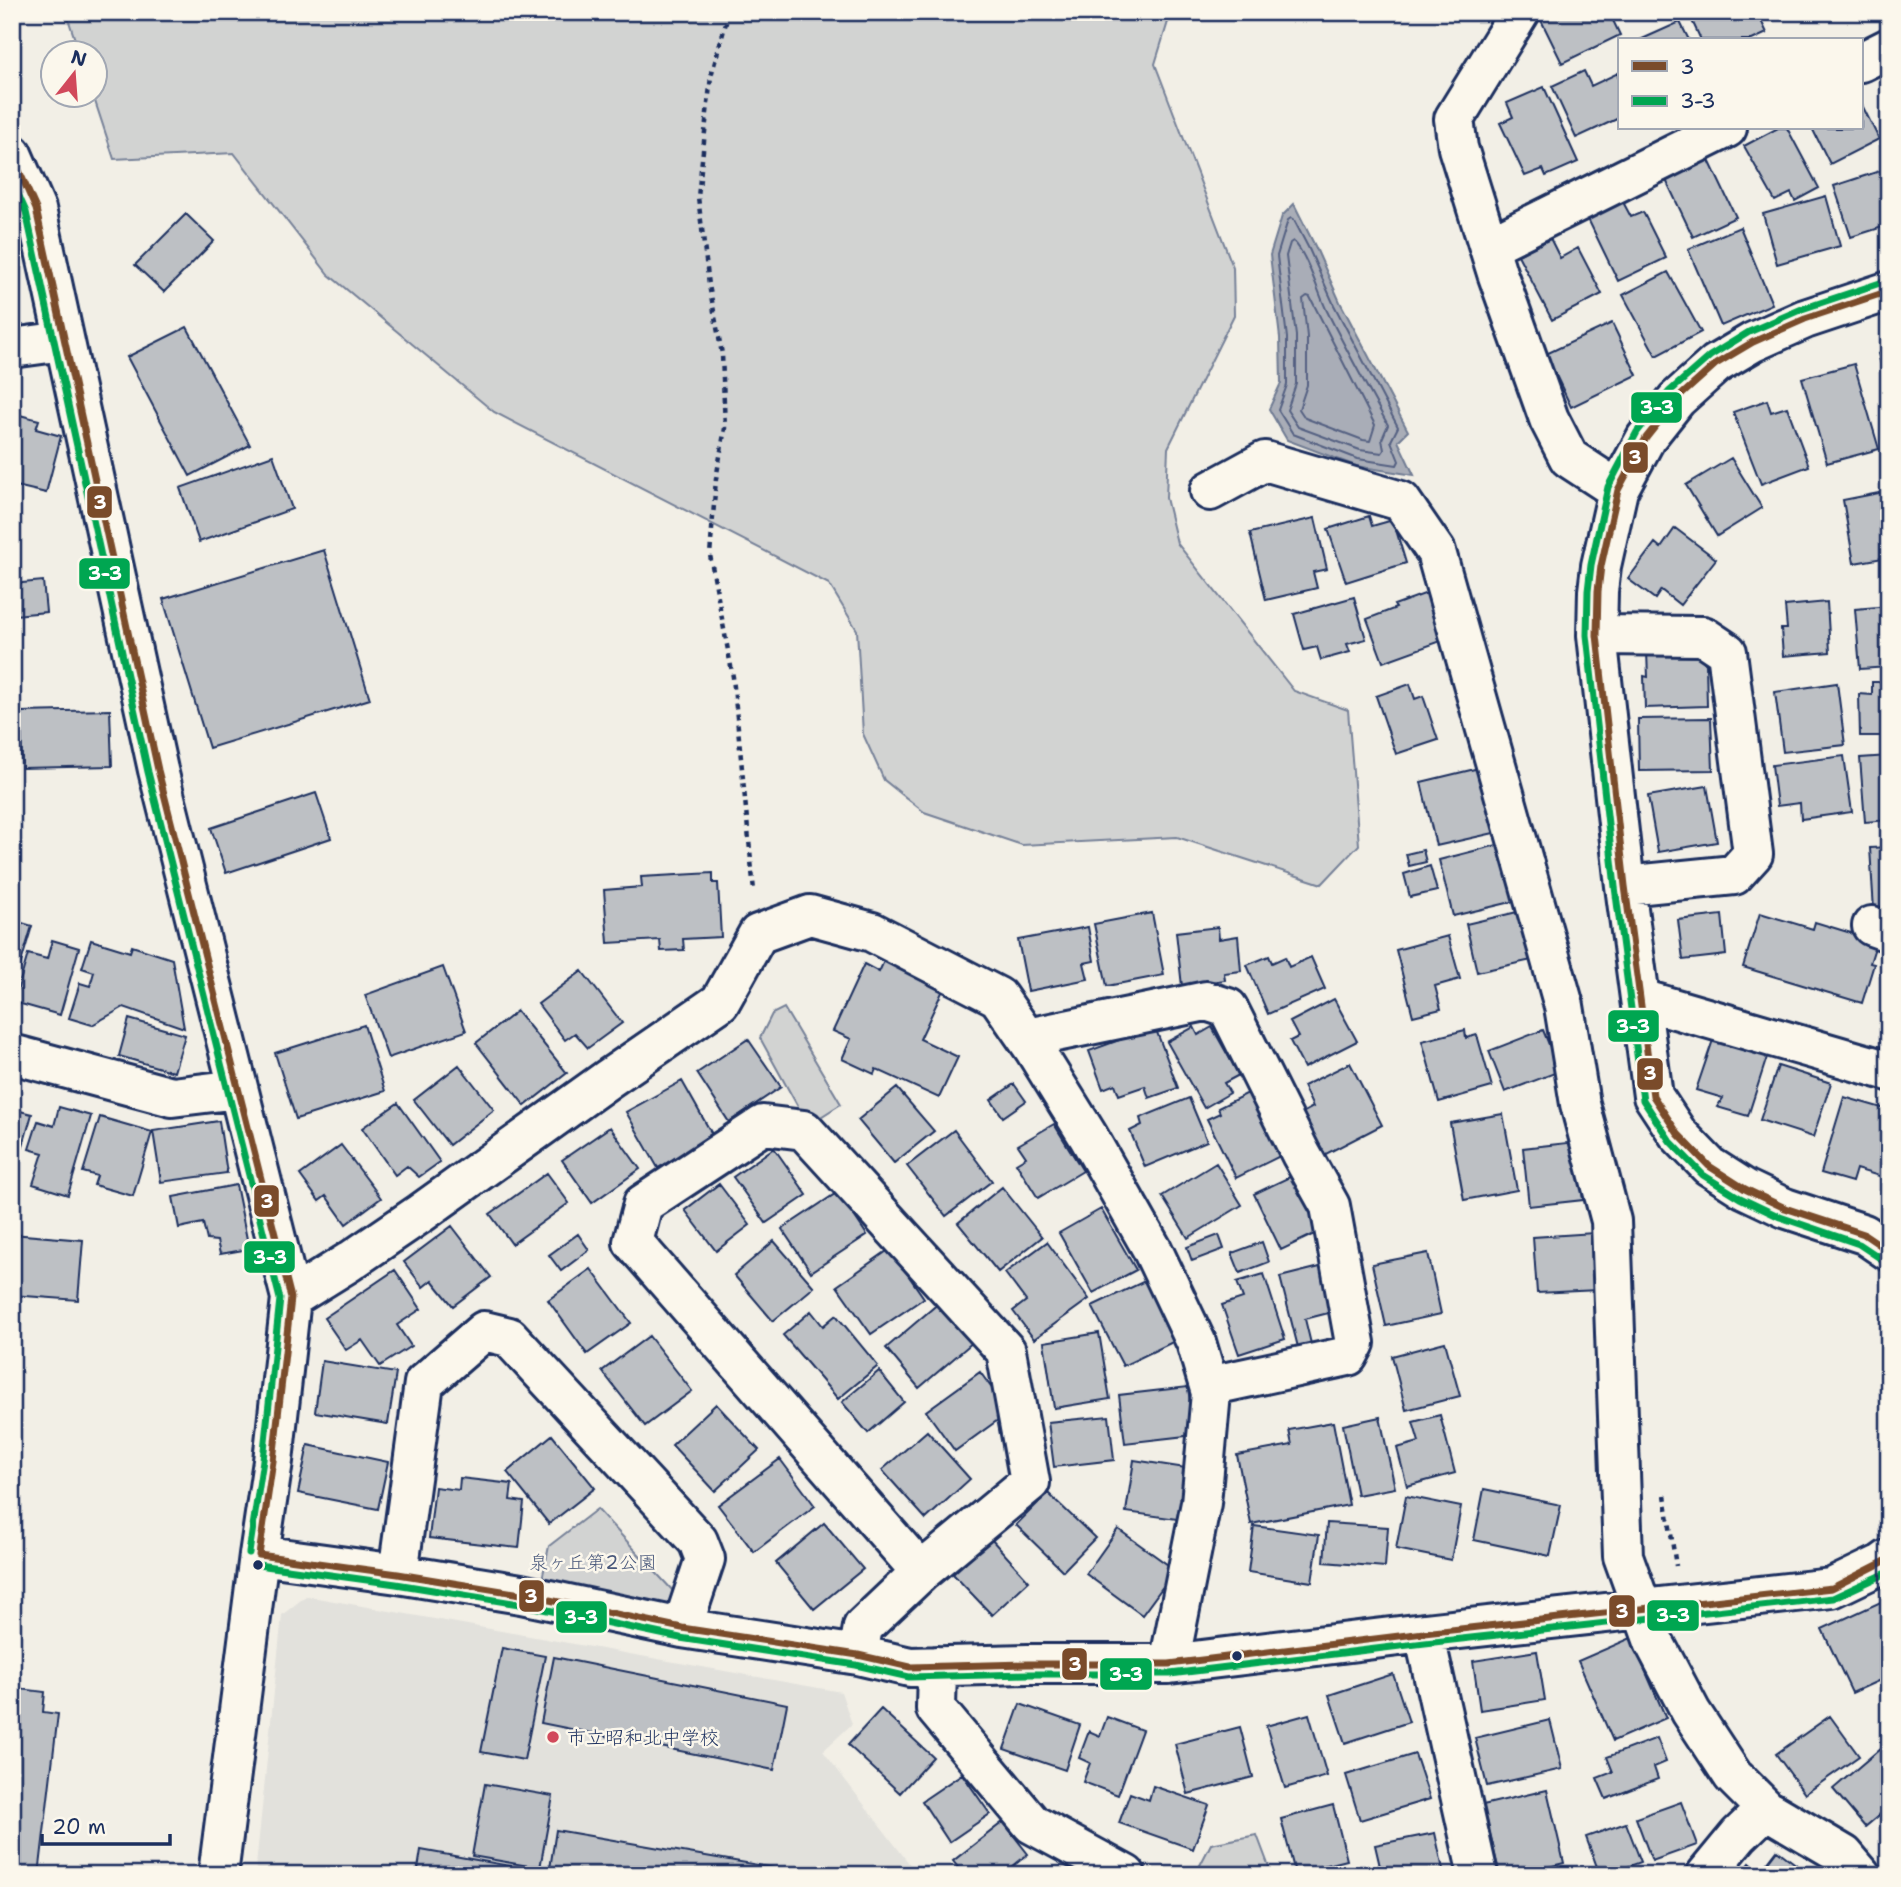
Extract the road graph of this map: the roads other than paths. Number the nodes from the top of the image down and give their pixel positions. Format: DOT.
graph roads {
  1 [pos="1520,12"];
  2 [pos="1889,48"];
  3 [pos="1862,62"];
  4 [pos="1723,130"];
  5 [pos="12,154"];
  6 [pos="1489,246"];
  7 [pos="1889,291"];
  8 [pos="64,341"];
  9 [pos="12,348"];
  10 [pos="1618,490"];
  11 [pos="1210,491"];
  12 [pos="1597,635"];
  13 [pos="1625,886"];
  14 [pos="1641,999"];
  15 [pos="1027,1038"];
  16 [pos="12,1054"];
  17 [pos="1889,1071"];
  18 [pos="238,1089"];
  19 [pos="1889,1251"];
  20 [pos="291,1298"];
  21 [pos="1209,1386"];
  22 [pos="259,1555"];
  23 [pos="1889,1559"];
  24 [pos="922,1572"];
  25 [pos="398,1574"];
  26 [pos="1641,1609"];
  27 [pos="682,1628"];
  28 [pos="1424,1633"];
  29 [pos="858,1655"];
  30 [pos="1169,1664"];
  31 [pos="937,1667"];
  32 [pos="1766,1809"];
  33 [pos="218,1875"];
  34 [pos="1126,1875"];
  35 [pos="1478,1875"];
  36 [pos="1706,1875"];
  37 [pos="1861,1875"];
  1 -- 6 [label="street"];
  2 -- 3 [label="street"];
  4 -- 6 [label="street"];
  5 -- 8 [label="street"];
  6 -- 10 [label="street"];
  7 -- 10 [label="street"];
  8 -- 9 [label="street"];
  8 -- 18 [label="street"];
  10 -- 12 [label="street"];
  11 -- 26 [label="street"];
  12 -- 13 [label="street"];
  12 -- 13 [label="street"];
  13 -- 14 [label="street"];
  14 -- 17 [label="street"];
  14 -- 19 [label="street"];
  15 -- 20 [label="street"];
  15 -- 21 [label="street"];
  15 -- 21 [label="street"];
  16 -- 18 [label="street"];
  18 -- 20 [label="street"];
  20 -- 22 [label="street"];
  21 -- 30 [label="street"];
  22 -- 25 [label="street"];
  22 -- 33 [label="street"];
  23 -- 26 [label="street"];
  24 -- 24 [label="street"];
  24 -- 29 [label="street"];
  25 -- 27 [label="street"];
  25 -- 27 [label="street"];
  26 -- 28 [label="street"];
  26 -- 32 [label="street"];
  27 -- 29 [label="street"];
  28 -- 30 [label="street"];
  28 -- 35 [label="street"];
  29 -- 31 [label="street"];
  30 -- 31 [label="street"];
  31 -- 34 [label="street"];
  32 -- 36 [label="street"];
  32 -- 37 [label="street"];
}
